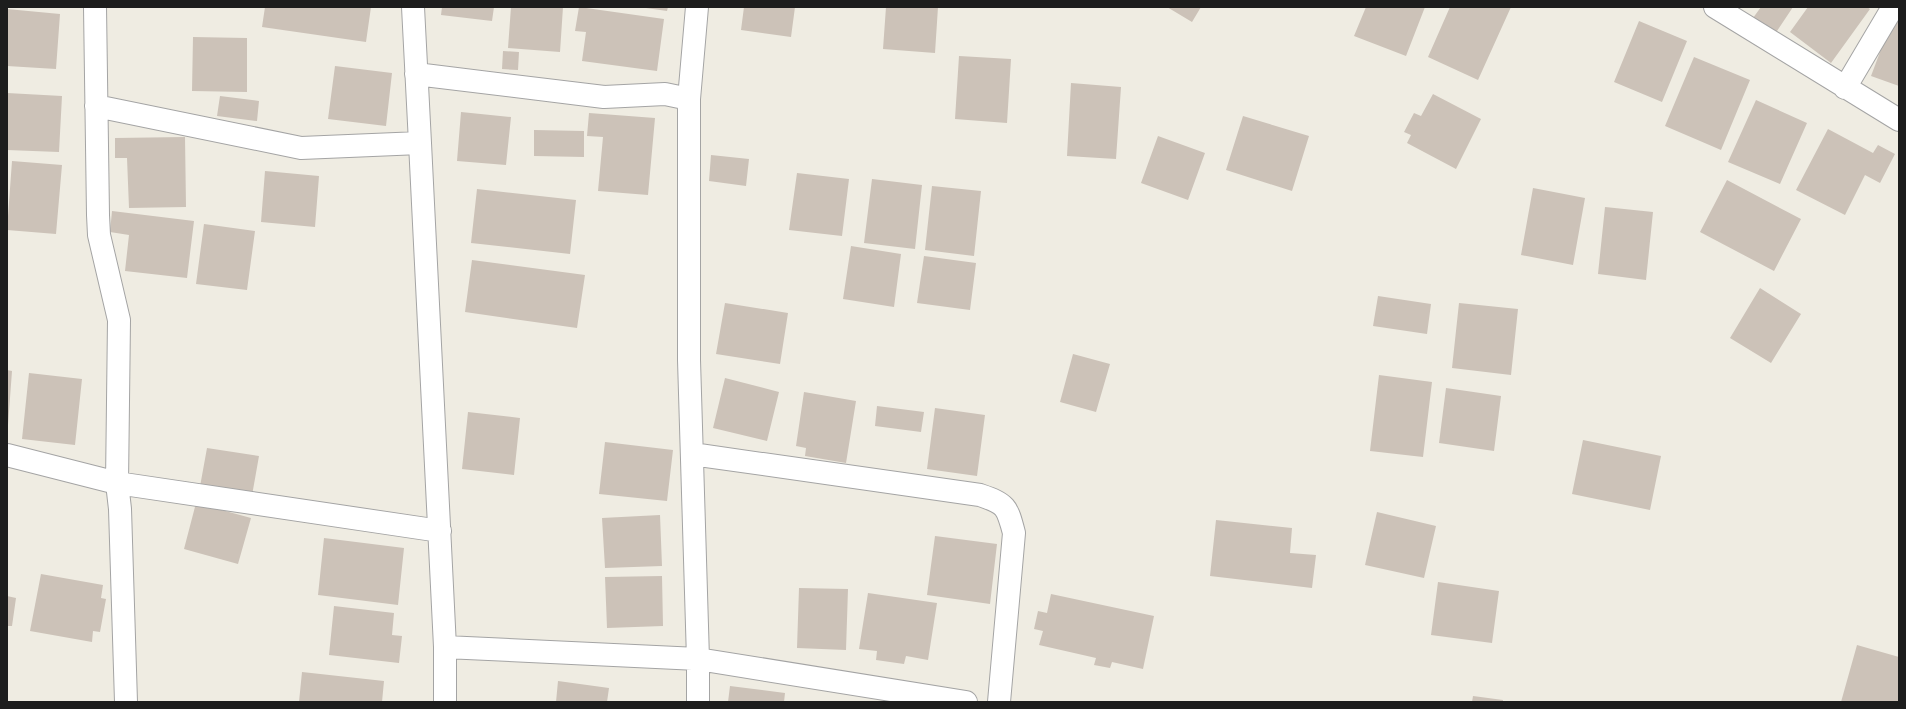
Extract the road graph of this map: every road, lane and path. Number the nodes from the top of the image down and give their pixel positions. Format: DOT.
graph roads {
  1 [pos="95,7"];
  2 [pos="413,7"];
  3 [pos="697,7"];
  4 [pos="1715,7"];
  5 [pos="1893,7"];
  6 [pos="416,74"];
  7 [pos="1845,88"];
  8 [pos="689,99"];
  9 [pos="96,106"];
  10 [pos="1899,120"];
  11 [pos="420,144"];
  12 [pos="692,454"];
  13 [pos="7,455"];
  14 [pos="117,483"];
  15 [pos="440,531"];
  16 [pos="445,646"];
  17 [pos="698,659"];
  18 [pos="126,702"];
  19 [pos="445,702"];
  20 [pos="698,702"];
  21 [pos="966,702"];
  22 [pos="999,702"];
  1 -- 9 [label="street"];
  2 -- 6 [label="street"];
  3 -- 8 [label="street"];
  4 -- 7 [label="street"];
  5 -- 7 [label="street"];
  6 -- 8 [label="street"];
  6 -- 11 [label="street"];
  7 -- 10 [label="street"];
  8 -- 12 [label="street"];
  9 -- 11 [label="street"];
  9 -- 14 [label="street"];
  11 -- 15 [label="street"];
  12 -- 17 [label="street"];
  12 -- 22 [label="street"];
  13 -- 14 [label="street"];
  14 -- 15 [label="street"];
  14 -- 18 [label="street"];
  15 -- 16 [label="street"];
  16 -- 17 [label="street"];
  16 -- 19 [label="street"];
  17 -- 20 [label="street"];
  17 -- 21 [label="street"];
}
